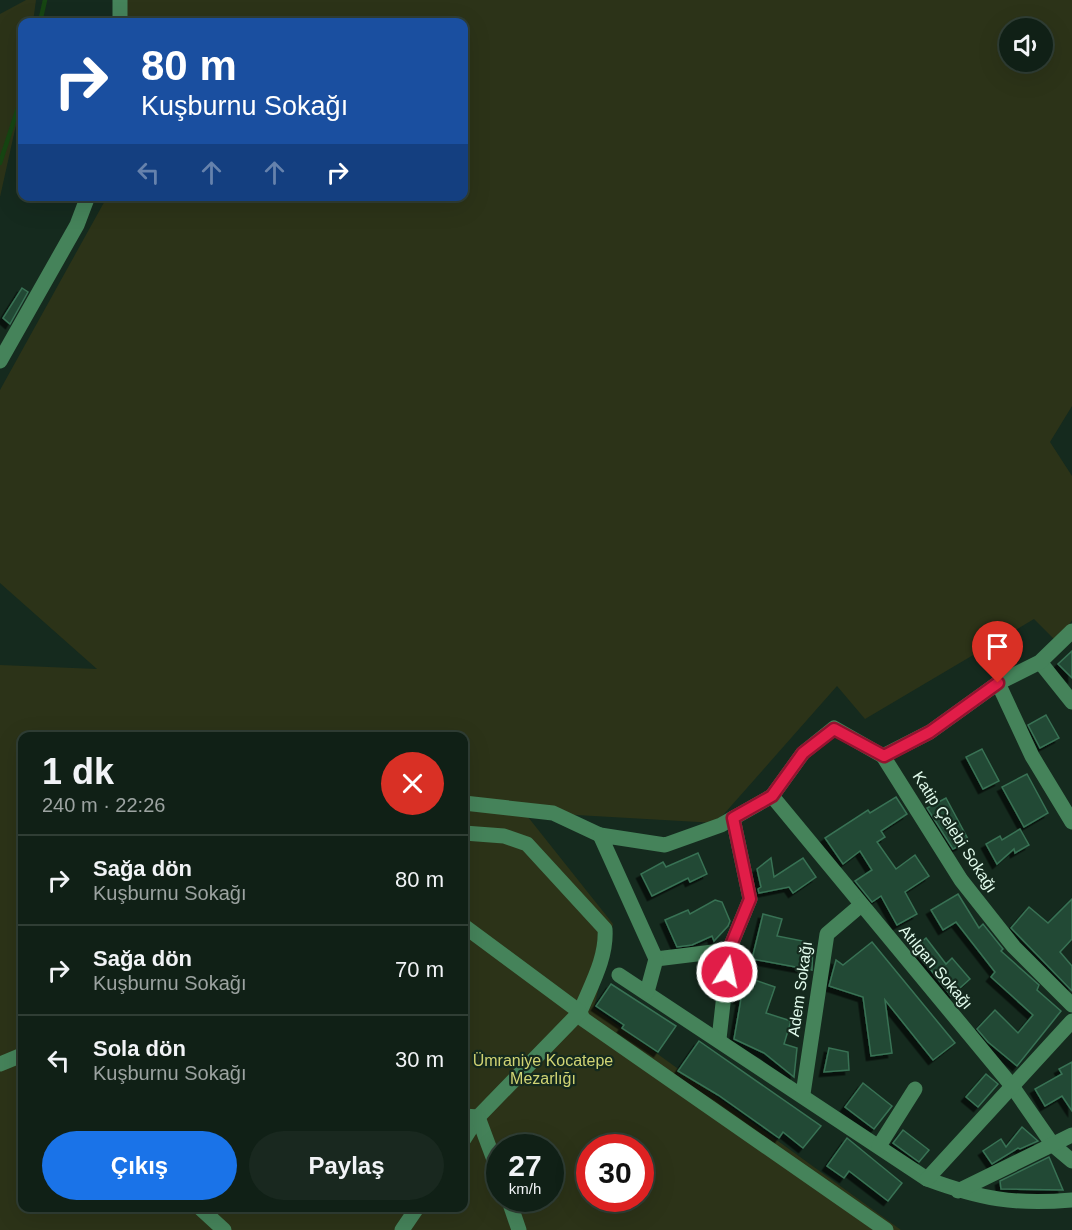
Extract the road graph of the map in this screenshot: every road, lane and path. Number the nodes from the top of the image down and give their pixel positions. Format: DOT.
graph roads {
  1 [pos="120,0"];
  2 [pos="120,18"];
  3 [pos="86,201"];
  4 [pos="0,361"];
  5 [pos="1072,631"];
  6 [pos="1040,662"];
  7 [pos="998,683"];
  8 [pos="1072,702"];
  9 [pos="884,756"];
  10 [pos="772,796"];
  11 [pos="468,803"];
  12 [pos="733,818"];
  13 [pos="1072,822"];
  14 [pos="468,833"];
  15 [pos="600,835"];
  16 [pos="861,905"];
  17 [pos="468,929"];
  18 [pos="729,950"];
  19 [pos="656,959"];
  20 [pos="619,975"];
  21 [pos="647,992"];
  22 [pos="1072,1005"];
  23 [pos="580,1012"];
  24 [pos="1072,1021"];
  25 [pos="719,1039"];
  26 [pos="18,1057"];
  27 [pos="0,1064"];
  28 [pos="1012,1086"];
  29 [pos="915,1089"];
  30 [pos="803,1095"];
  31 [pos="471,1116"];
  32 [pos="1072,1135"];
  33 [pos="1053,1145"];
  34 [pos="879,1146"];
  35 [pos="486,1147"];
  36 [pos="1072,1161"];
  37 [pos="927,1179"];
  38 [pos="958,1191"];
  39 [pos="1072,1200"];
  40 [pos="204,1212"];
  41 [pos="414,1212"];
  42 [pos="513,1212"];
  43 [pos="224,1230"];
  44 [pos="402,1230"];
  45 [pos="519,1230"];
  46 [pos="886,1230"];
  1 -- 2 [label="street"];
  3 -- 4 [label="street"];
  5 -- 6 [label="street"];
  6 -- 7 [label="street"];
  6 -- 8 [label="street"];
  7 -- 9 [label="street"];
  7 -- 13 [label="street"];
  9 -- 10 [label="street"];
  9 -- 22 [label="street, Katip Çelebi Sokağı"];
  10 -- 12 [label="street"];
  10 -- 16 [label="street, Atılgan Sokağı"];
  11 -- 15 [label="street"];
  12 -- 15 [label="street"];
  12 -- 18 [label="street"];
  14 -- 23 [label="street"];
  15 -- 19 [label="street"];
  16 -- 28 [label="street, Atılgan Sokağı"];
  16 -- 30 [label="street, Adem Sokağı"];
  17 -- 23 [label="street"];
  18 -- 19 [label="street"];
  18 -- 25 [label="street"];
  19 -- 21 [label="street"];
  20 -- 21 [label="street"];
  21 -- 25 [label="street"];
  23 -- 31 [label="street"];
  23 -- 46 [label="street"];
  24 -- 28 [label="street"];
  25 -- 30 [label="street"];
  26 -- 27 [label="street"];
  28 -- 33 [label="street, Atılgan Sokağı"];
  28 -- 37 [label="street"];
  29 -- 34 [label="street"];
  30 -- 34 [label="street"];
  31 -- 35 [label="street"];
  32 -- 33 [label="street"];
  33 -- 36 [label="street, Atılgan Sokağı"];
  33 -- 38 [label="street"];
  34 -- 37 [label="street"];
  37 -- 38 [label="street"];
  38 -- 39 [label="street"];
  40 -- 43 [label="street"];
  41 -- 44 [label="street"];
  42 -- 45 [label="street"];
}
